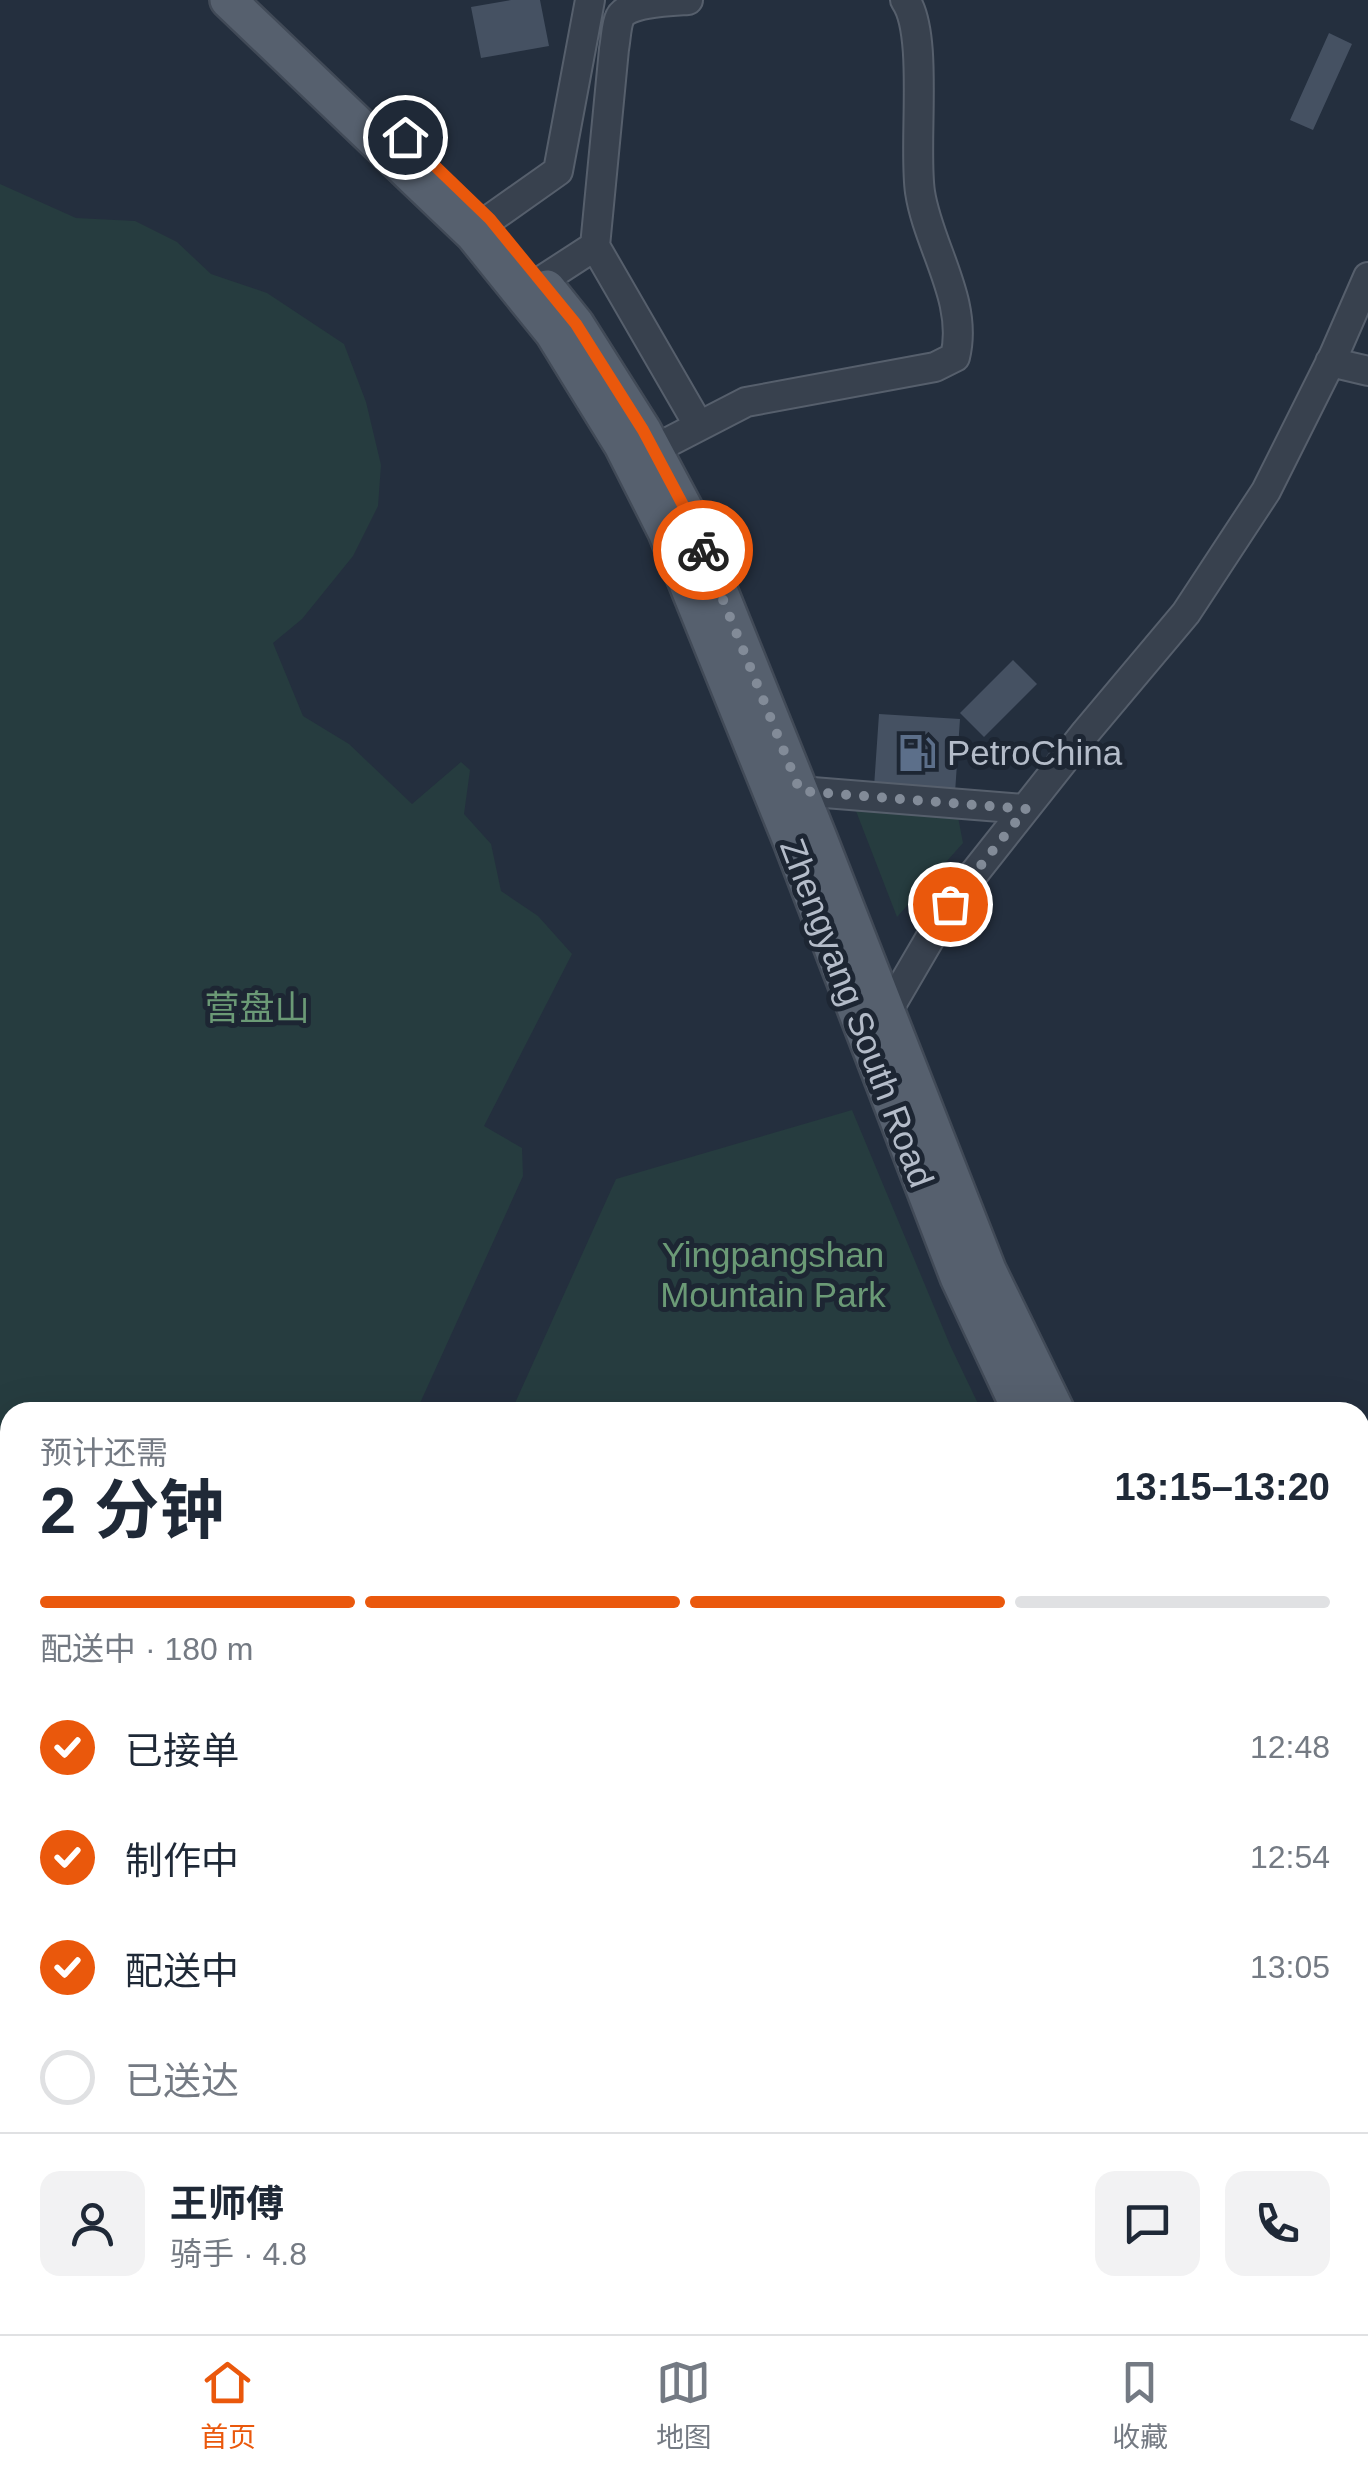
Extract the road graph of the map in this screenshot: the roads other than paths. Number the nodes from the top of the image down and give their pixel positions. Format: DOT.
graph roads {
  1 [pos="228,0"];
  2 [pos="264,0"];
  3 [pos="590,0"];
  4 [pos="688,0"];
  5 [pos="905,0"];
  6 [pos="490,219"];
  7 [pos="595,246"];
  8 [pos="1368,277"];
  9 [pos="540,281"];
  10 [pos="1330,362"];
  11 [pos="1368,371"];
  12 [pos="700,426"];
  13 [pos="654,450"];
  14 [pos="800,791"];
  15 [pos="1026,809"];
  16 [pos="887,1012"];
  17 [pos="1016,1402"];
  18 [pos="1052,1402"];
  1 -- 17 [label="main road, Zhengyang South Road"];
  2 -- 6 [label="main road, Zhengyang South Road"];
  3 -- 6 [label="street"];
  4 -- 7 [label="street"];
  5 -- 12 [label="street"];
  6 -- 9 [label="main road, Zhengyang South Road"];
  7 -- 9 [label="street"];
  7 -- 12 [label="street"];
  8 -- 10 [label="street"];
  9 -- 13 [label="main road, Zhengyang South Road"];
  10 -- 11 [label="street"];
  10 -- 15 [label="street"];
  12 -- 13 [label="street"];
  13 -- 14 [label="main road, Zhengyang South Road"];
  14 -- 15 [label="street"];
  14 -- 16 [label="main road, Zhengyang South Road"];
  15 -- 16 [label="street"];
  16 -- 18 [label="main road, Zhengyang South Road"];
}
